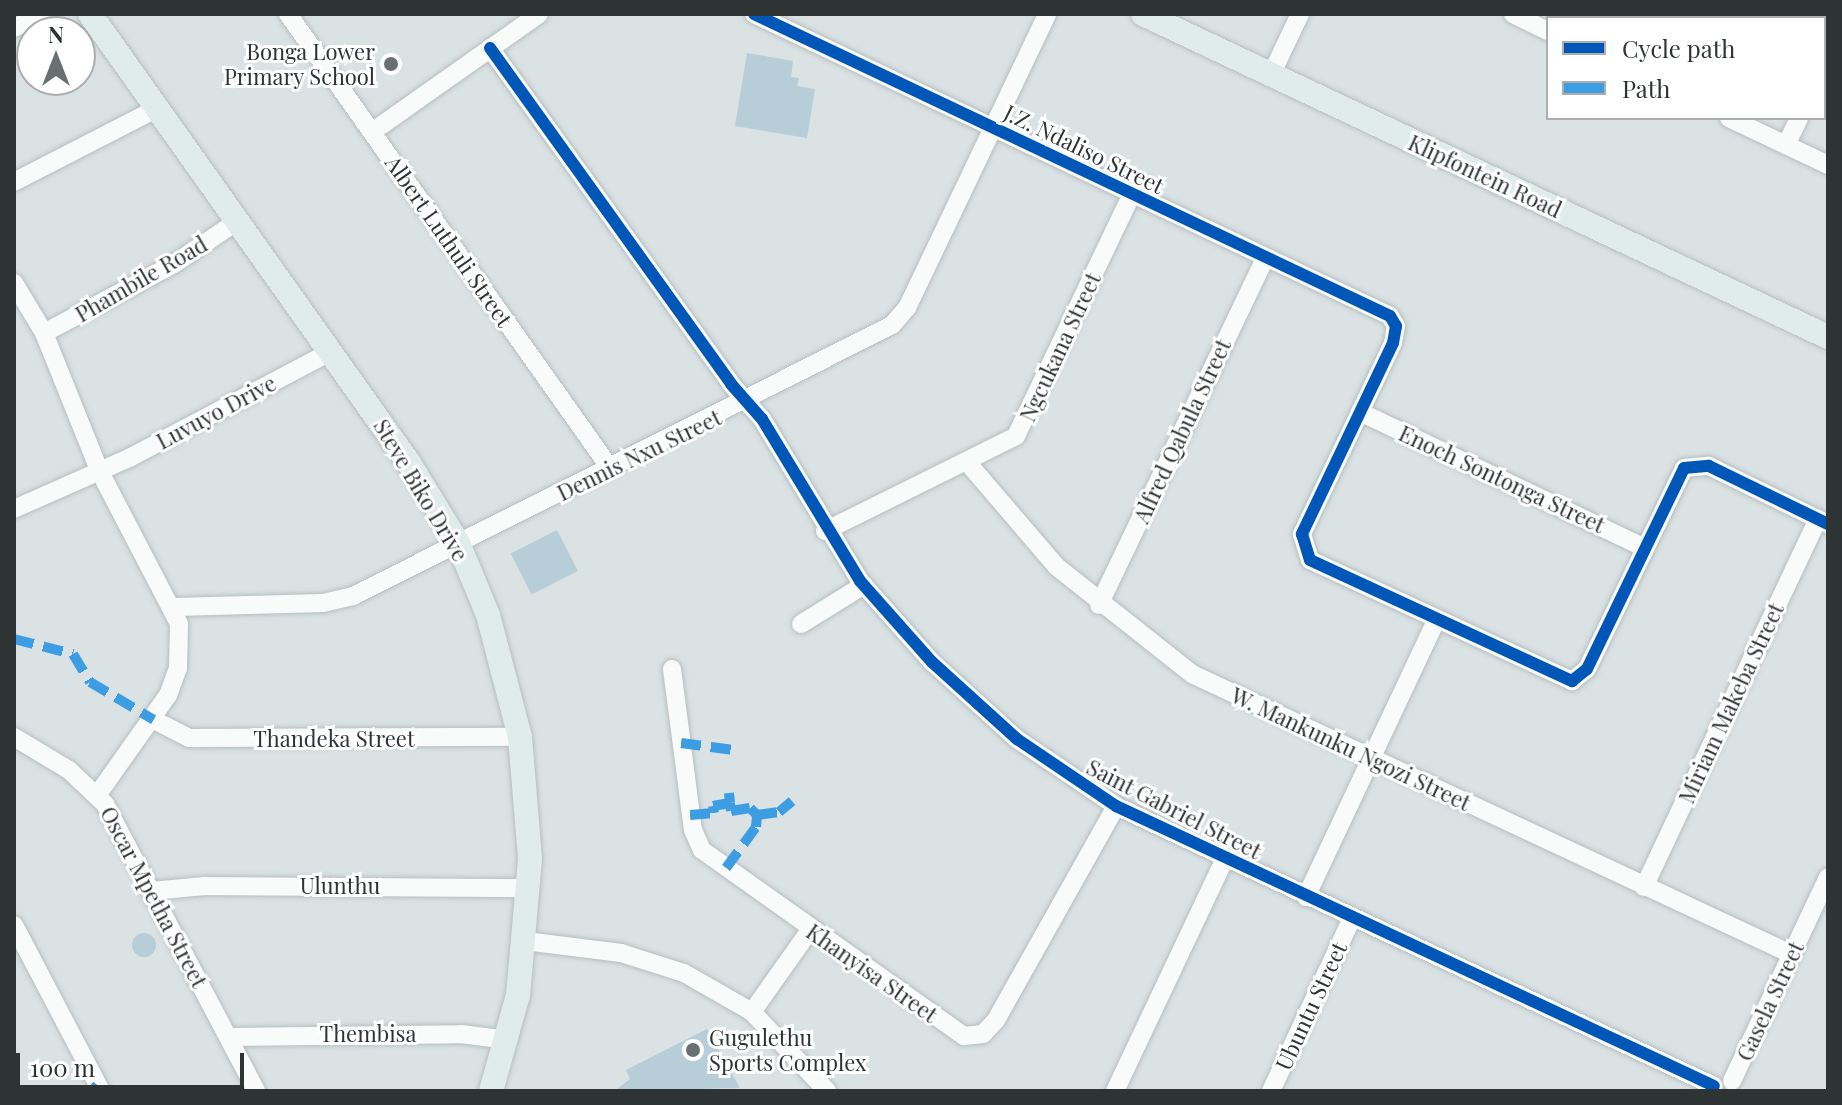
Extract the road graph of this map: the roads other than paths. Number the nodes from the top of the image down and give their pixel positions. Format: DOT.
graph roads {
  1 [pos="42,14"];
  2 [pos="90,14"];
  3 [pos="288,14"];
  4 [pos="539,14"];
  5 [pos="754,14"];
  6 [pos="1047,14"];
  7 [pos="1143,14"];
  8 [pos="1300,14"];
  9 [pos="1513,14"];
  10 [pos="14,28"];
  11 [pos="1546,30"];
  12 [pos="490,48"];
  13 [pos="1271,75"];
  14 [pos="158,108"];
  15 [pos="1733,120"];
  16 [pos="1798,120"];
  17 [pos="994,128"];
  18 [pos="372,132"];
  19 [pos="1786,145"];
  20 [pos="1828,165"];
  21 [pos="14,182"];
  22 [pos="1132,194"];
  23 [pos="236,222"];
  24 [pos="1265,258"];
  25 [pos="14,283"];
  26 [pos="44,333"];
  27 [pos="1828,337"];
  28 [pos="332,351"];
  29 [pos="748,402"];
  30 [pos="1360,412"];
  31 [pos="967,462"];
  32 [pos="610,468"];
  33 [pos="100,472"];
  34 [pos="14,509"];
  35 [pos="1823,521"];
  36 [pos="825,531"];
  37 [pos="458,543"];
  38 [pos="1643,547"];
  39 [pos="864,585"];
  40 [pos="1099,605"];
  41 [pos="174,607"];
  42 [pos="1437,619"];
  43 [pos="801,624"];
  44 [pos="672,669"];
  45 [pos="154,720"];
  46 [pos="14,737"];
  47 [pos="520,737"];
  48 [pos="1370,758"];
  49 [pos="98,794"];
  50 [pos="1116,806"];
  51 [pos="1224,860"];
  52 [pos="1828,877"];
  53 [pos="1644,887"];
  54 [pos="529,888"];
  55 [pos="151,891"];
  56 [pos="1306,897"];
  57 [pos="1351,920"];
  58 [pos="14,925"];
  59 [pos="810,930"];
  60 [pos="525,941"];
  61 [pos="1791,954"];
  62 [pos="752,1012"];
  63 [pos="228,1037"];
  64 [pos="508,1040"];
  65 [pos="1724,1087"];
  66 [pos="101,1091"];
  67 [pos="256,1091"];
  68 [pos="491,1091"];
  69 [pos="827,1091"];
  70 [pos="1115,1091"];
  71 [pos="1271,1091"];
  1 -- 10 [label="street"];
  2 -- 14 [label="main road, Steve Biko Drive"];
  3 -- 18 [label="street, Albert Luthuli Street"];
  4 -- 12 [label="street"];
  5 -- 17 [label="street, J.Z. Ndaliso Street"];
  6 -- 17 [label="street, Dennis Nxu Street"];
  7 -- 13 [label="main road, Klipfontein Road"];
  8 -- 13 [label="street"];
  9 -- 11 [label="street"];
  12 -- 18 [label="street"];
  12 -- 29 [label="street, Saint Gabriel Street"];
  13 -- 27 [label="main road, Klipfontein Road"];
  14 -- 21 [label="street"];
  14 -- 23 [label="main road, Steve Biko Drive"];
  15 -- 19 [label="street"];
  16 -- 19 [label="street"];
  17 -- 22 [label="street, J.Z. Ndaliso Street"];
  17 -- 29 [label="street, Dennis Nxu Street"];
  18 -- 32 [label="street, Albert Luthuli Street"];
  19 -- 20 [label="street"];
  22 -- 24 [label="street, J.Z. Ndaliso Street"];
  22 -- 31 [label="street, Ngcukana Street"];
  23 -- 26 [label="street, Phambile Road"];
  23 -- 28 [label="main road, Steve Biko Drive"];
  24 -- 30 [label="street, J.Z. Ndaliso Street"];
  24 -- 40 [label="street, Alfred Qabula Street"];
  25 -- 26 [label="street"];
  26 -- 33 [label="street"];
  28 -- 33 [label="street, Luvuyo Drive"];
  28 -- 37 [label="main road, Steve Biko Drive"];
  29 -- 32 [label="street, Dennis Nxu Street"];
  29 -- 36 [label="street, Saint Gabriel Street"];
  30 -- 38 [label="street, Enoch Sontonga Street"];
  30 -- 42 [label="street"];
  31 -- 36 [label="street, Ngcukana Street"];
  31 -- 40 [label="street, W. Mankunku Ngozi Street"];
  32 -- 37 [label="street, Dennis Nxu Street"];
  33 -- 34 [label="street, Luvuyo Drive"];
  33 -- 41 [label="street"];
  35 -- 38 [label="street"];
  35 -- 53 [label="street, Miriam Makeba Street"];
  36 -- 39 [label="street, Saint Gabriel Street"];
  37 -- 41 [label="street, Dennis Nxu Street"];
  37 -- 47 [label="main road, Steve Biko Drive"];
  38 -- 42 [label="street"];
  39 -- 43 [label="street"];
  39 -- 50 [label="street, Saint Gabriel Street"];
  40 -- 48 [label="street, W. Mankunku Ngozi Street"];
  41 -- 45 [label="street"];
  42 -- 48 [label="street"];
  44 -- 59 [label="street, Khanyisa Street"];
  45 -- 47 [label="street, Thandeka Street"];
  45 -- 49 [label="street"];
  46 -- 49 [label="street, Oscar Mpetha Street"];
  47 -- 54 [label="main road, Steve Biko Drive"];
  48 -- 53 [label="street, W. Mankunku Ngozi Street"];
  48 -- 56 [label="street"];
  49 -- 55 [label="street, Oscar Mpetha Street"];
  50 -- 51 [label="street, Saint Gabriel Street"];
  50 -- 59 [label="street, Khanyisa Street"];
  51 -- 56 [label="street, Saint Gabriel Street"];
  51 -- 70 [label="street"];
  52 -- 61 [label="street, Gasela Street"];
  53 -- 61 [label="street, W. Mankunku Ngozi Street"];
  54 -- 55 [label="street, Ulunthu"];
  54 -- 60 [label="main road, Steve Biko Drive"];
  55 -- 63 [label="street, Oscar Mpetha Street"];
  56 -- 57 [label="street, Saint Gabriel Street"];
  57 -- 65 [label="street, Saint Gabriel Street"];
  57 -- 71 [label="street, Ubuntu Street"];
  58 -- 66 [label="street"];
  59 -- 62 [label="street"];
  60 -- 62 [label="street"];
  60 -- 64 [label="main road, Steve Biko Drive"];
  61 -- 65 [label="street, Gasela Street"];
  62 -- 69 [label="street"];
  63 -- 64 [label="street, Thembisa"];
  63 -- 67 [label="street, Oscar Mpetha Street"];
  64 -- 68 [label="main road, Steve Biko Drive"];
}
